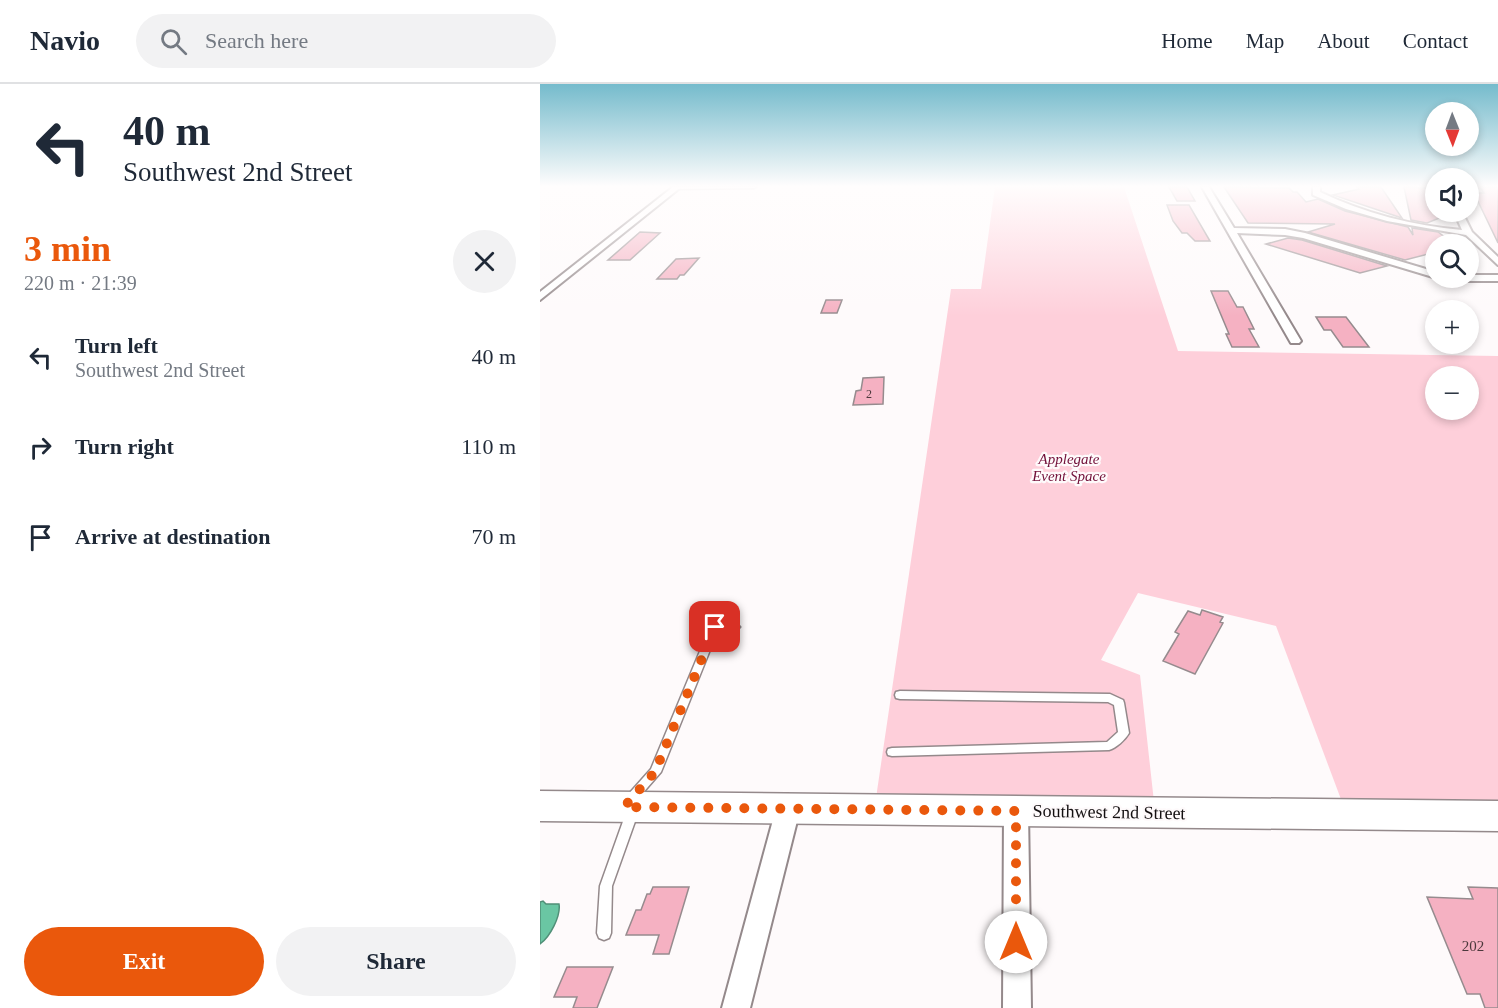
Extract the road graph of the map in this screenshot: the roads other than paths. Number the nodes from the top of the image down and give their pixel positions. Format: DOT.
graph roads {
  1 [pos="623,230"];
  2 [pos="1231,230"];
  3 [pos="1234,230"];
  4 [pos="1438,230"];
  5 [pos="1467,230"];
  6 [pos="1468,233"];
  7 [pos="1498,262"];
  8 [pos="1425,272"];
  9 [pos="1479,278"];
  10 [pos="1498,278"];
  11 [pos="540,287"];
  12 [pos="552,287"];
  13 [pos="540,297"];
  14 [pos="1295,341"];
  15 [pos="735,627"];
  16 [pos="900,695"];
  17 [pos="891,752"];
  18 [pos="540,806"];
  19 [pos="629,807"];
  20 [pos="788,809"];
  21 [pos="1016,811"];
  22 [pos="1498,816"];
  23 [pos="604,933"];
  24 [pos="736,1008"];
  25 [pos="1017,1008"];
  1 -- 12 [label="street"];
  2 -- 14 [label="street"];
  3 -- 8 [label="street"];
  4 -- 6 [label="street"];
  5 -- 6 [label="street"];
  6 -- 7 [label="street"];
  9 -- 10 [label="street"];
  11 -- 12 [label="lane"];
  12 -- 13 [label="street"];
  15 -- 19 [label="lane"];
  16 -- 17 [label="lane"];
  18 -- 19 [label="main road, Southwest 2nd Street"];
  19 -- 20 [label="main road, Southwest 2nd Street"];
  19 -- 23 [label="lane"];
  20 -- 21 [label="main road, Southwest 2nd Street"];
  20 -- 24 [label="street"];
  21 -- 22 [label="main road, Southwest 2nd Street"];
  21 -- 25 [label="street"];
}
